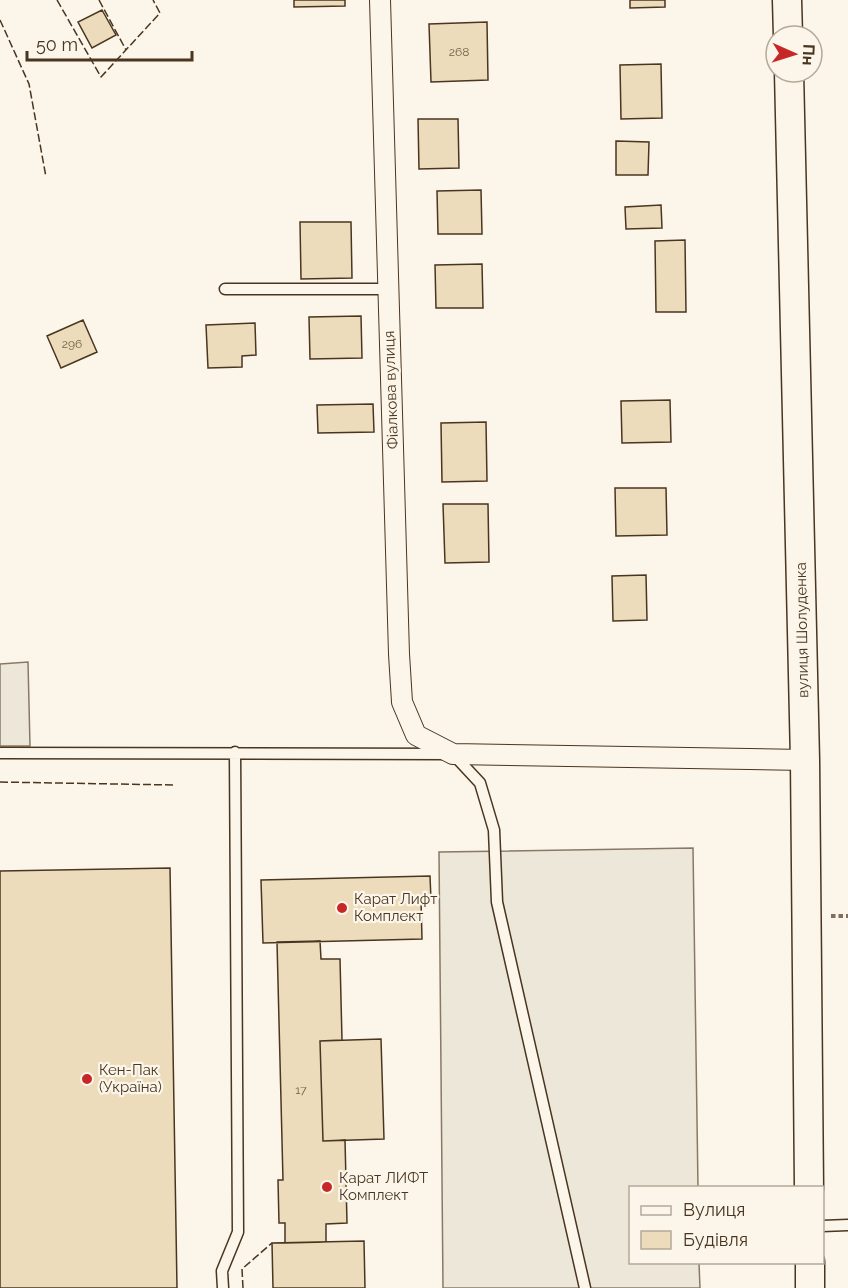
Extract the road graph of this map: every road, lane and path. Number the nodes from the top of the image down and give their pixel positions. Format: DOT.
graph roads {
  1 [pos="380,0"];
  2 [pos="787,0"];
  3 [pos="788,24"];
  4 [pos="789,84"];
  5 [pos="225,289"];
  6 [pos="388,290"];
  7 [pos="235,752"];
  8 [pos="0,753"];
  9 [pos="453,754"];
  10 [pos="805,760"];
  11 [pos="809,1186"];
  12 [pos="824,1226"];
  13 [pos="848,1226"];
  14 [pos="810,1264"];
  15 [pos="223,1288"];
  16 [pos="585,1288"];
  17 [pos="810,1288"];
  1 -- 6 [label="street, Фіалкова вулиця"];
  2 -- 3 [label="main road"];
  4 -- 10 [label="main road, вулиця Шолуденка"];
  5 -- 6 [label="lane"];
  6 -- 9 [label="street, Фіалкова вулиця"];
  7 -- 8 [label="lane"];
  7 -- 9 [label="lane"];
  7 -- 15 [label="lane"];
  9 -- 10 [label="street"];
  9 -- 16 [label="lane"];
  10 -- 11 [label="main road, вулиця Шолуденка"];
  12 -- 13 [label="lane"];
  14 -- 17 [label="main road"];
}
